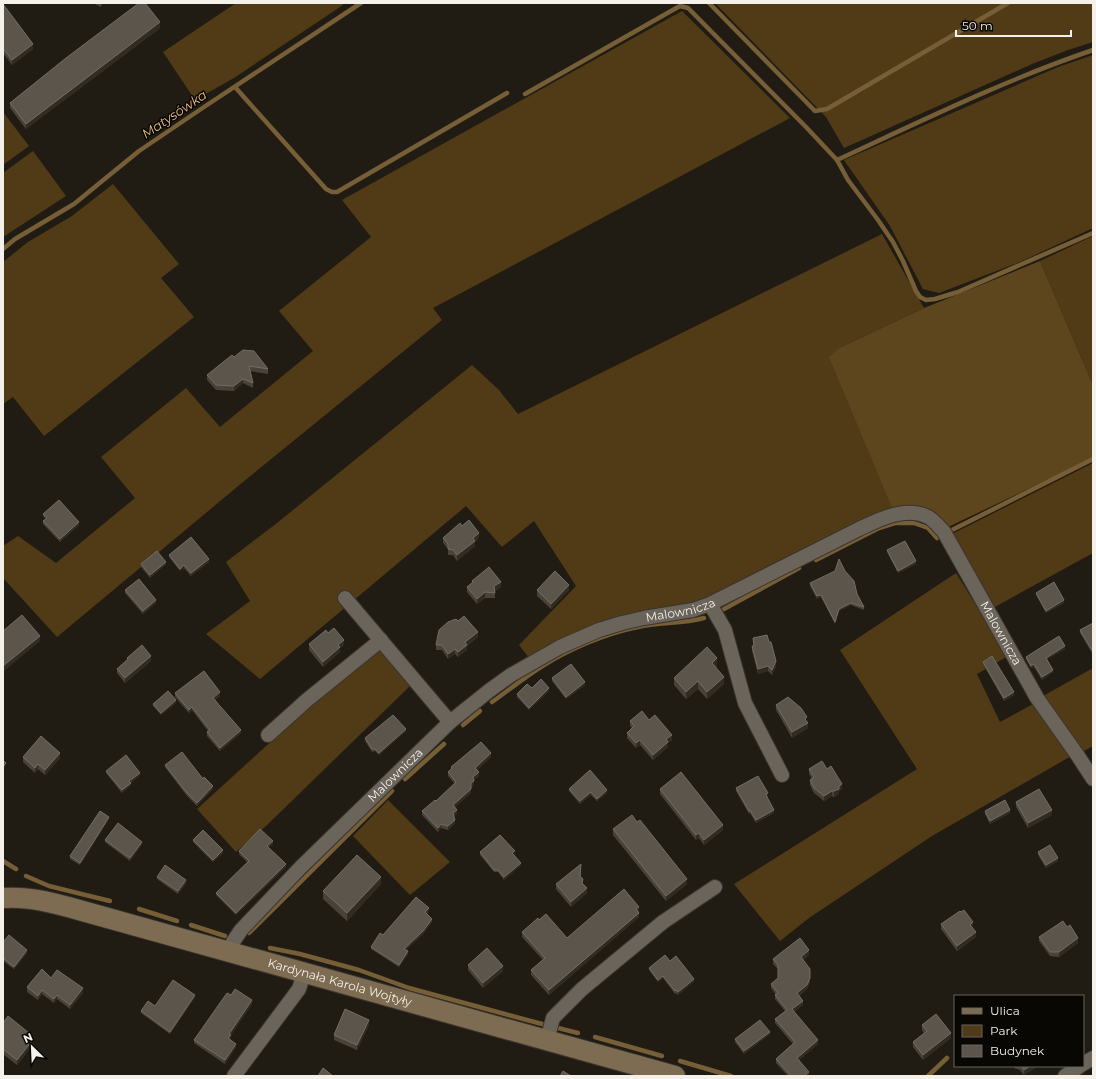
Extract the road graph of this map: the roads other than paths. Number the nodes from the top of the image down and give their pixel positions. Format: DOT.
graph roads {
  1 [pos="346,598"];
  2 [pos="710,604"];
  3 [pos="381,640"];
  4 [pos="450,722"];
  5 [pos="268,735"];
  6 [pos="782,775"];
  7 [pos="1093,779"];
  8 [pos="715,887"];
  9 [pos="3,898"];
  10 [pos="229,952"];
  11 [pos="304,973"];
  12 [pos="547,1040"];
  13 [pos="1093,1058"];
  14 [pos="1084,1063"];
  15 [pos="1078,1067"];
  16 [pos="630,1070"];
  17 [pos="234,1076"];
  18 [pos="675,1076"];
  19 [pos="1065,1076"];
  1 -- 3 [label="street"];
  2 -- 4 [label="street, Malownicza"];
  2 -- 6 [label="street"];
  2 -- 7 [label="street, Malownicza"];
  3 -- 4 [label="street"];
  3 -- 5 [label="street"];
  4 -- 10 [label="street, Malownicza"];
  8 -- 12 [label="street"];
  9 -- 10 [label="street, Kardynała Karola Wojtyły"];
  10 -- 11 [label="street, Kardynała Karola Wojtyły"];
  11 -- 12 [label="street, Kardynała Karola Wojtyły"];
  11 -- 17 [label="street"];
  12 -- 16 [label="street, Kardynała Karola Wojtyły"];
  13 -- 14 [label="street"];
  15 -- 19 [label="street"];
  16 -- 18 [label="street, Kardynała Karola Wojtyły"];
}
